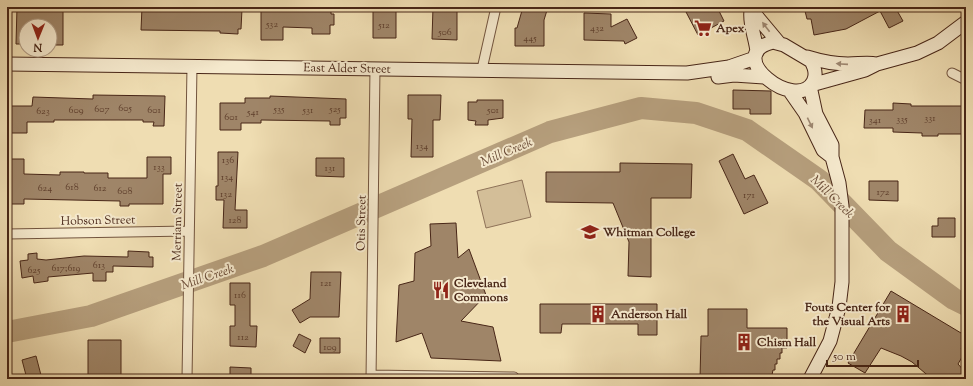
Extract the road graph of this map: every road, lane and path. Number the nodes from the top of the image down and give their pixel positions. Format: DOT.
graph roads {
  1 [pos="496,7"];
  2 [pos="750,9"];
  3 [pos="966,22"];
  4 [pos="779,43"];
  5 [pos="756,55"];
  6 [pos="807,57"];
  7 [pos="7,64"];
  8 [pos="877,64"];
  9 [pos="192,66"];
  10 [pos="375,68"];
  11 [pos="482,69"];
  12 [pos="687,73"];
  13 [pos="952,73"];
  14 [pos="764,77"];
  15 [pos="966,80"];
  16 [pos="810,85"];
  17 [pos="789,90"];
  18 [pos="832,157"];
  19 [pos="189,231"];
  20 [pos="7,234"];
  21 [pos="371,377"];
  22 [pos="514,377"];
  23 [pos="187,379"];
  24 [pos="810,379"];
  1 -- 11 [label="street"];
  4 -- 2 [label="main road, one-way"];
  2 -- 5 [label="main road"];
  3 -- 8 [label="main road"];
  4 -- 5 [label="main road"];
  4 -- 6 [label="main road"];
  5 -- 12 [label="main road, East Alder Street"];
  5 -- 14 [label="main road"];
  8 -- 6 [label="main road, one-way"];
  6 -- 16 [label="main road"];
  7 -- 9 [label="main road, East Alder Street"];
  8 -- 16 [label="main road"];
  9 -- 10 [label="main road, East Alder Street"];
  9 -- 19 [label="street, Merriam Street"];
  10 -- 11 [label="main road, East Alder Street"];
  10 -- 21 [label="street, Otis Street"];
  11 -- 12 [label="main road, East Alder Street"];
  12 -- 14 [label="main road, East Alder Street"];
  13 -- 15 [label="street"];
  14 -- 17 [label="main road"];
  16 -- 17 [label="main road"];
  16 -- 18 [label="main road"];
  17 -- 18 [label="main road, one-way"];
  18 -- 24 [label="main road"];
  19 -- 20 [label="street, Hobson Street"];
  19 -- 23 [label="street, Merriam Street"];
  21 -- 22 [label="street"];
}
